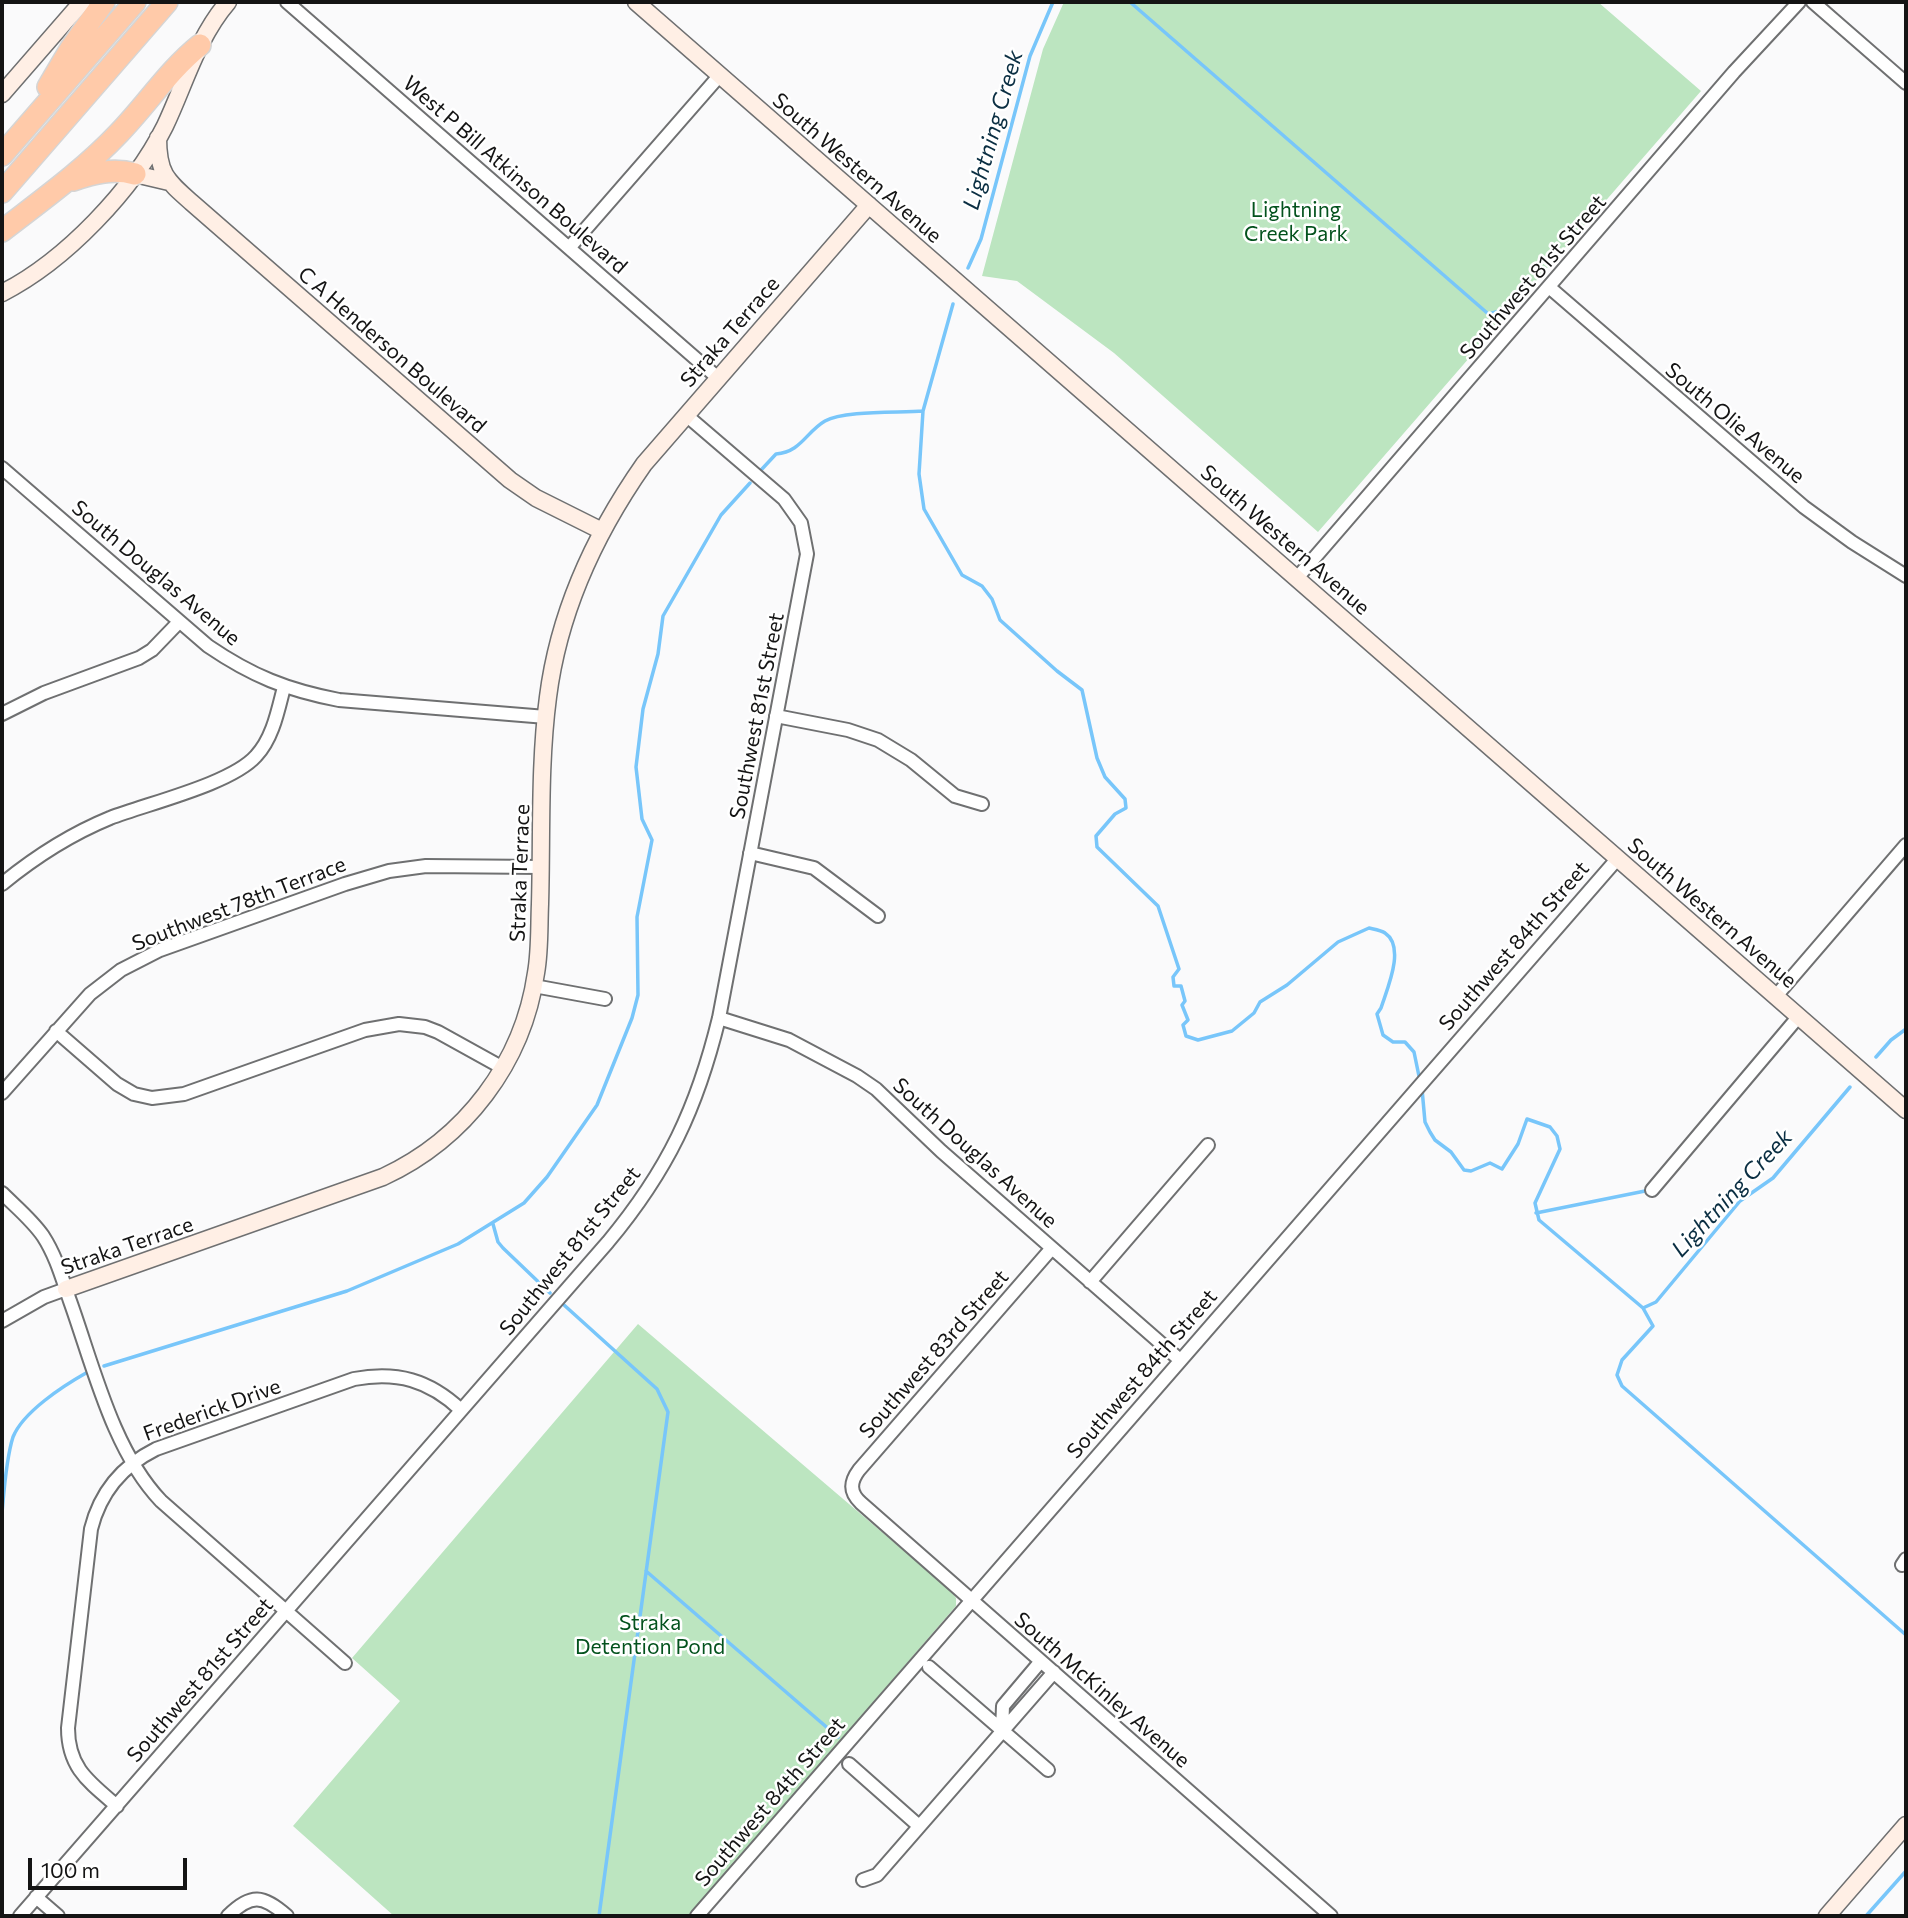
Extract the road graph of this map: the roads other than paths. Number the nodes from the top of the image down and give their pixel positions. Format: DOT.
graph roads {
  1 [pos="82,2"];
  2 [pos="104,2"];
  3 [pos="135,2"];
  4 [pos="167,2"];
  5 [pos="228,2"];
  6 [pos="287,2"];
  7 [pos="636,2"];
  8 [pos="1799,2"];
  9 [pos="1813,2"];
  10 [pos="200,45"];
  11 [pos="720,75"];
  12 [pos="1906,83"];
  13 [pos="2,93"];
  14 [pos="20,134"];
  15 [pos="158,138"];
  16 [pos="2,155"];
  17 [pos="135,174"];
  18 [pos="169,182"];
  19 [pos="64,183"];
  20 [pos="2,192"];
  21 [pos="869,205"];
  22 [pos="2,231"];
  23 [pos="569,248"];
  24 [pos="1549,287"];
  25 [pos="2,293"];
  26 [pos="718,379"];
  27 [pos="686,415"];
  28 [pos="2,468"];
  29 [pos="602,531"];
  30 [pos="1906,576"];
  31 [pos="1297,578"];
  32 [pos="179,622"];
  33 [pos="284,687"];
  34 [pos="2,714"];
  35 [pos="776,716"];
  36 [pos="546,717"];
  37 [pos="982,804"];
  38 [pos="1906,845"];
  39 [pos="750,853"];
  40 [pos="1618,858"];
  41 [pos="542,867"];
  42 [pos="2,884"];
  43 [pos="878,916"];
  44 [pos="534,986"];
  45 [pos="1776,996"];
  46 [pos="605,999"];
  47 [pos="1799,1016"];
  48 [pos="719,1018"];
  49 [pos="56,1031"];
  50 [pos="503,1068"];
  51 [pos="2,1093"];
  52 [pos="1906,1110"];
  53 [pos="1208,1145"];
  54 [pos="1652,1190"];
  55 [pos="2,1194"];
  56 [pos="1052,1248"];
  57 [pos="1090,1282"];
  58 [pos="66,1289"];
  59 [pos="2,1321"];
  60 [pos="1180,1360"];
  61 [pos="461,1410"];
  62 [pos="133,1464"];
  63 [pos="852,1489"];
  64 [pos="971,1600"];
  65 [pos="286,1612"];
  66 [pos="1041,1661"];
  67 [pos="345,1663"];
  68 [pos="929,1667"];
  69 [pos="1054,1672"];
  70 [pos="1002,1731"];
  71 [pos="849,1764"];
  72 [pos="1048,1770"];
  73 [pos="117,1806"];
  74 [pos="1906,1825"];
  75 [pos="919,1826"];
  76 [pos="863,1880"];
  77 [pos="36,1897"];
  78 [pos="20,1916"];
  79 [pos="58,1916"];
  80 [pos="228,1916"];
  81 [pos="287,1916"];
  82 [pos="696,1916"];
  83 [pos="1331,1916"];
  84 [pos="1827,1916"];
  1 -- 13 [label="main road"];
  2 -- 14 [label="highway"];
  3 -- 14 [label="highway"];
  4 -- 20 [label="highway"];
  5 -- 10 [label="main road"];
  6 -- 23 [label="street, West P Bill Atkinson Boulevard"];
  7 -- 11 [label="main road, South Western Avenue"];
  8 -- 24 [label="street, Southwest 81st Street"];
  9 -- 12 [label="street"];
  10 -- 15 [label="main road"];
  10 -- 19 [label="highway"];
  11 -- 21 [label="main road, South Western Avenue"];
  11 -- 23 [label="street"];
  14 -- 16 [label="highway"];
  15 -- 17 [label="main road"];
  15 -- 18 [label="main road"];
  17 -- 18 [label="main road, C A Henderson Boulevard"];
  17 -- 19 [label="highway"];
  17 -- 25 [label="main road"];
  18 -- 29 [label="main road, C A Henderson Boulevard"];
  19 -- 22 [label="highway"];
  21 -- 26 [label="main road, Straka Terrace"];
  21 -- 31 [label="main road, South Western Avenue"];
  23 -- 26 [label="street, West P Bill Atkinson Boulevard"];
  24 -- 30 [label="street, South Olie Avenue"];
  24 -- 31 [label="street, Southwest 81st Street"];
  26 -- 27 [label="main road, Straka Terrace"];
  27 -- 29 [label="main road, Straka Terrace"];
  27 -- 35 [label="street, Southwest 81st Street"];
  28 -- 32 [label="street, South Douglas Avenue"];
  29 -- 36 [label="main road, Straka Terrace"];
  31 -- 40 [label="main road, South Western Avenue"];
  32 -- 33 [label="street, South Douglas Avenue"];
  32 -- 34 [label="street"];
  33 -- 36 [label="street, South Douglas Avenue"];
  33 -- 42 [label="street"];
  35 -- 37 [label="street"];
  35 -- 39 [label="street, Southwest 81st Street"];
  36 -- 41 [label="main road, Straka Terrace"];
  38 -- 45 [label="street"];
  39 -- 43 [label="street"];
  39 -- 48 [label="street, Southwest 81st Street"];
  40 -- 45 [label="main road, South Western Avenue"];
  40 -- 60 [label="street, Southwest 84th Street"];
  41 -- 44 [label="main road, Straka Terrace"];
  41 -- 49 [label="street, Southwest 78th Terrace"];
  44 -- 46 [label="street"];
  44 -- 50 [label="main road, Straka Terrace"];
  45 -- 47 [label="main road, South Western Avenue"];
  47 -- 52 [label="main road, South Western Avenue"];
  47 -- 54 [label="street"];
  48 -- 56 [label="street, South Douglas Avenue"];
  48 -- 61 [label="street, Southwest 81st Street"];
  49 -- 50 [label="street"];
  49 -- 51 [label="street, Southwest 78th Terrace"];
  50 -- 58 [label="main road, Straka Terrace"];
  53 -- 57 [label="street"];
  55 -- 58 [label="street"];
  56 -- 57 [label="street, South Douglas Avenue"];
  56 -- 63 [label="street, Southwest 83rd Street"];
  57 -- 60 [label="street, South Douglas Avenue"];
  58 -- 59 [label="street, Straka Terrace"];
  58 -- 62 [label="street"];
  60 -- 64 [label="street, Southwest 84th Street"];
  61 -- 62 [label="street, Frederick Drive"];
  61 -- 65 [label="street, Southwest 81st Street"];
  62 -- 65 [label="street"];
  62 -- 73 [label="street, Frederick Drive"];
  63 -- 64 [label="street, South McKinley Avenue"];
  64 -- 66 [label="street, South McKinley Avenue"];
  64 -- 82 [label="street, Southwest 84th Street"];
  65 -- 67 [label="street"];
  65 -- 73 [label="street, Southwest 81st Street"];
  66 -- 69 [label="street, South McKinley Avenue"];
  66 -- 70 [label="street"];
  68 -- 70 [label="street"];
  69 -- 70 [label="street"];
  69 -- 83 [label="street, South McKinley Avenue"];
  70 -- 72 [label="street"];
  70 -- 75 [label="street"];
  71 -- 75 [label="street"];
  73 -- 77 [label="street, Southwest 81st Street"];
  74 -- 84 [label="main road"];
  75 -- 76 [label="street"];
  77 -- 78 [label="street, Southwest 81st Street"];
  77 -- 79 [label="street"];
  80 -- 81 [label="street"];
}
